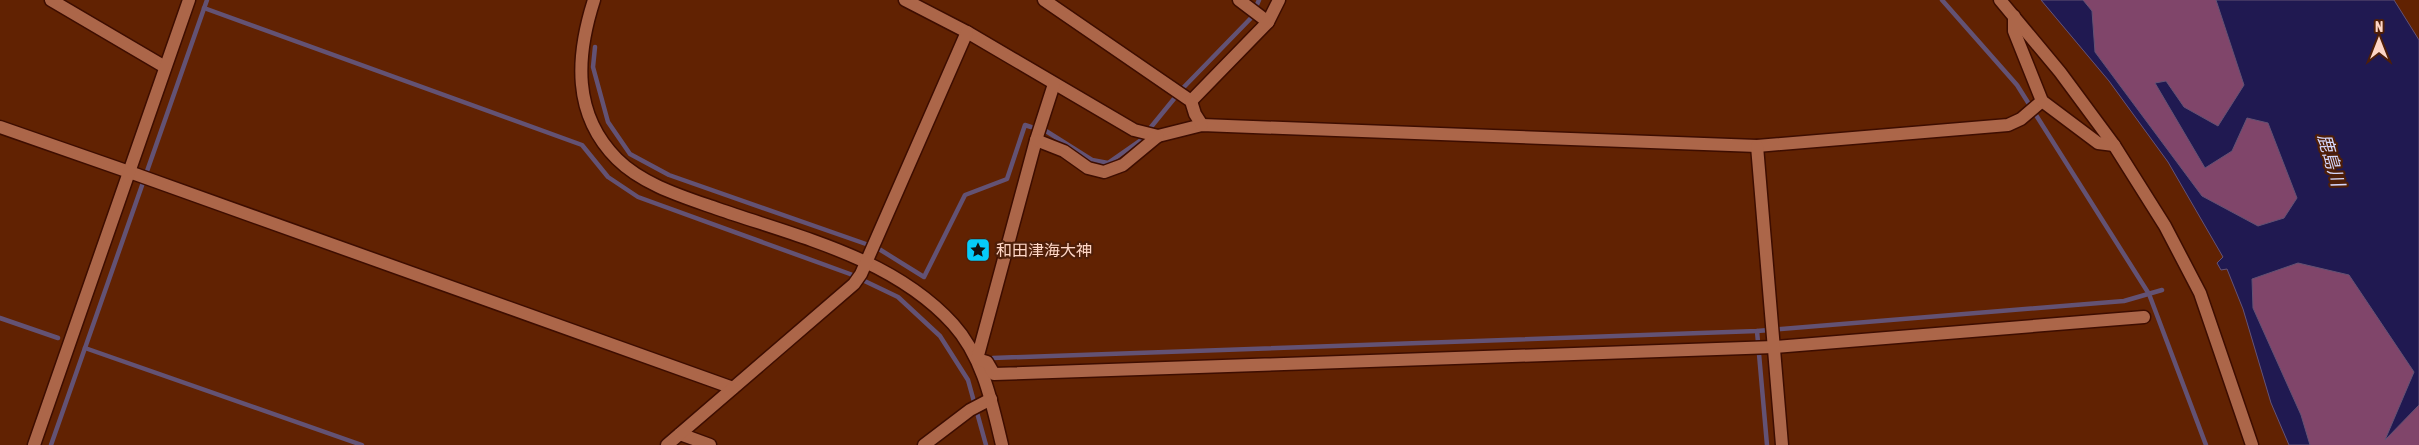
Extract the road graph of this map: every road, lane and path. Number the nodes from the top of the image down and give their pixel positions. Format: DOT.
graph roads {
  1 [pos="51,0"];
  2 [pos="189,0"];
  3 [pos="594,0"];
  4 [pos="905,0"];
  5 [pos="1044,0"];
  6 [pos="1279,0"];
  7 [pos="2000,0"];
  8 [pos="1254,11"];
  9 [pos="2014,16"];
  10 [pos="966,32"];
  11 [pos="165,66"];
  12 [pos="1054,84"];
  13 [pos="1187,99"];
  14 [pos="2042,101"];
  15 [pos="1202,124"];
  16 [pos="0,128"];
  17 [pos="1158,136"];
  18 [pos="1036,140"];
  19 [pos="2114,145"];
  20 [pos="1758,146"];
  21 [pos="132,173"];
  22 [pos="866,262"];
  23 [pos="2144,317"];
  24 [pos="1774,343"];
  25 [pos="977,359"];
  26 [pos="733,388"];
  27 [pos="980,404"];
  28 [pos="680,434"];
  29 [pos="34,445"];
  30 [pos="667,445"];
  31 [pos="710,445"];
  32 [pos="924,445"];
  33 [pos="1002,445"];
  34 [pos="1782,445"];
  35 [pos="2252,445"];
  1 -- 11 [label="street"];
  2 -- 11 [label="street"];
  3 -- 22 [label="street"];
  4 -- 10 [label="street"];
  5 -- 13 [label="street"];
  6 -- 8 [label="street"];
  7 -- 9 [label="street"];
  8 -- 13 [label="street"];
  9 -- 14 [label="street"];
  9 -- 19 [label="street"];
  10 -- 12 [label="street"];
  10 -- 22 [label="street"];
  11 -- 21 [label="street"];
  12 -- 17 [label="street"];
  12 -- 18 [label="street"];
  13 -- 15 [label="street"];
  14 -- 19 [label="street"];
  14 -- 20 [label="street"];
  15 -- 17 [label="street"];
  15 -- 20 [label="street"];
  16 -- 21 [label="street"];
  17 -- 18 [label="street"];
  18 -- 25 [label="street"];
  19 -- 35 [label="street"];
  20 -- 24 [label="street"];
  21 -- 26 [label="street"];
  21 -- 29 [label="street"];
  22 -- 25 [label="street"];
  22 -- 26 [label="street"];
  23 -- 24 [label="street"];
  24 -- 25 [label="street"];
  24 -- 34 [label="street"];
  25 -- 27 [label="street"];
  26 -- 28 [label="street"];
  27 -- 32 [label="street"];
  27 -- 33 [label="street"];
  28 -- 30 [label="street"];
  28 -- 31 [label="street"];
}
